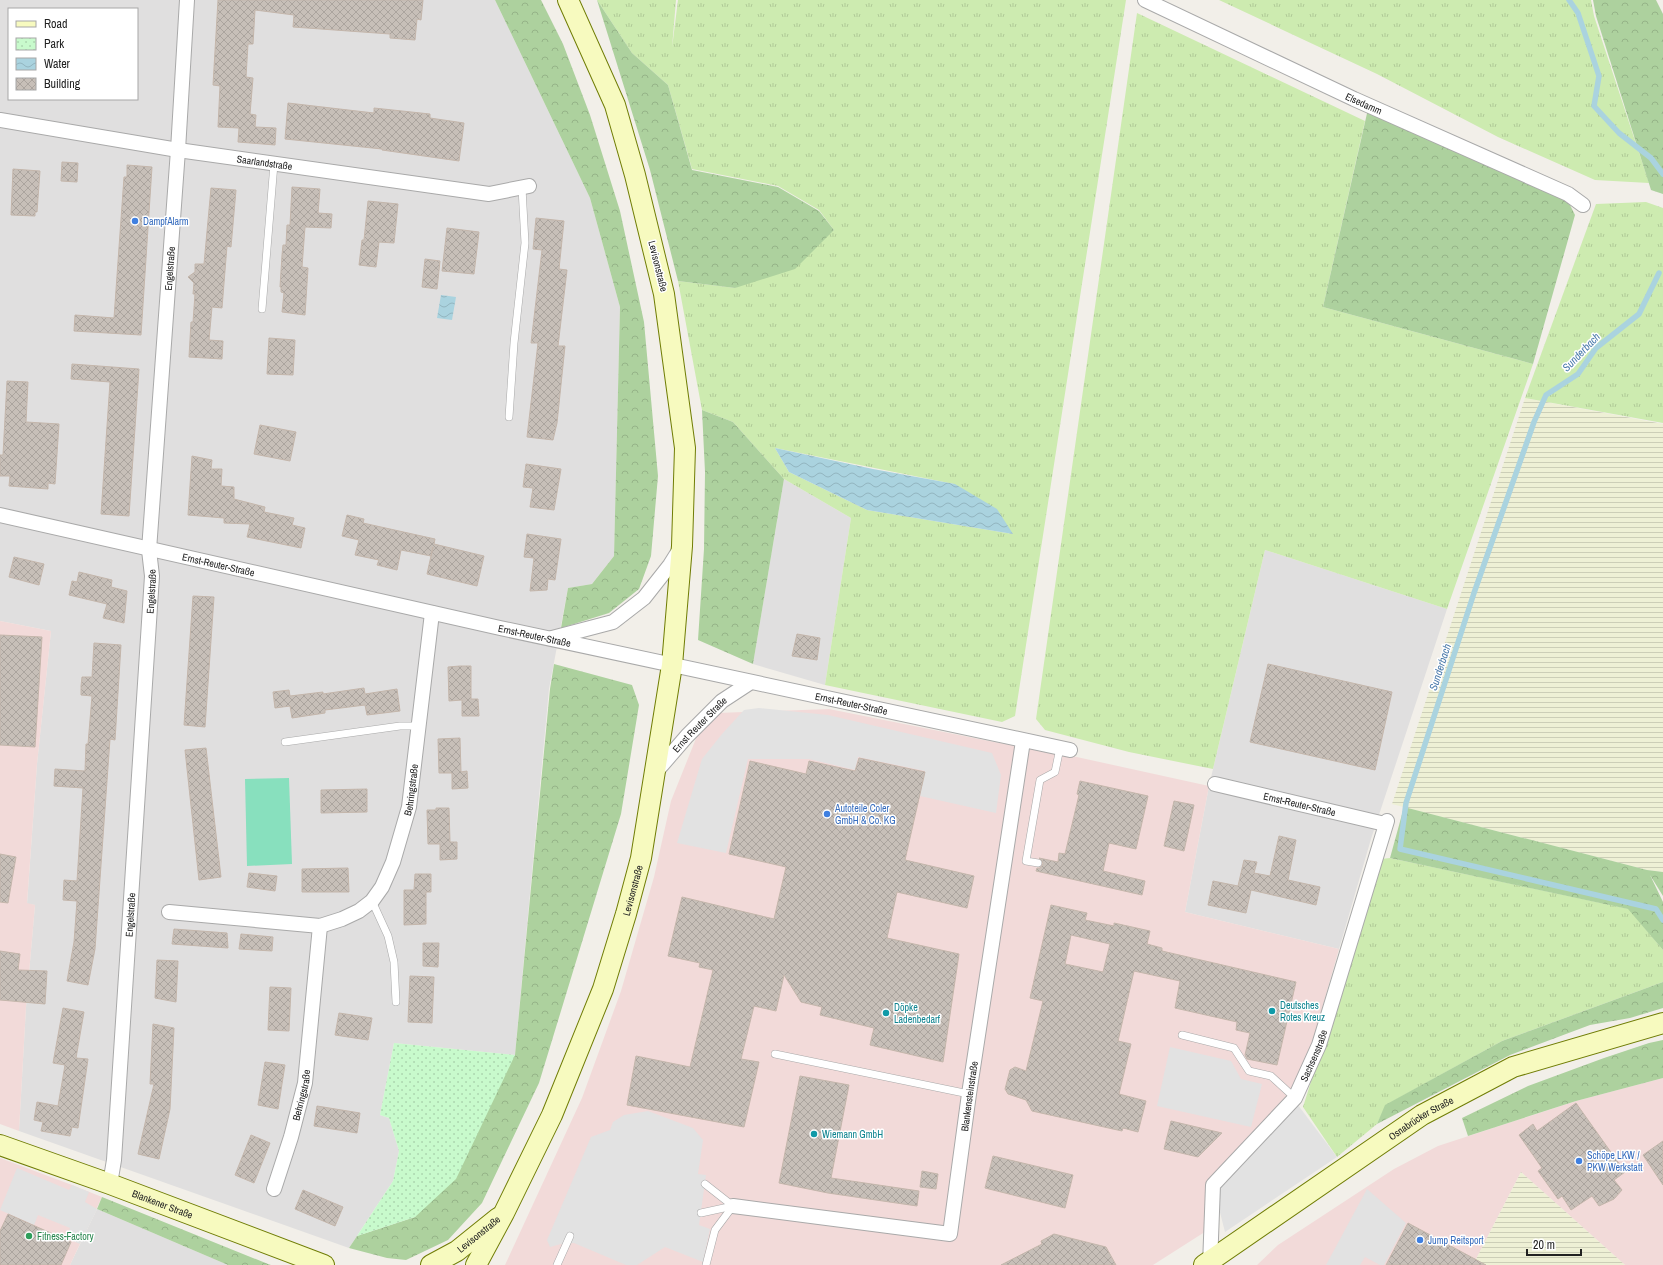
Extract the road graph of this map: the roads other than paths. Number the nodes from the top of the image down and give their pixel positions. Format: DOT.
graph roads {
  1 [pos="187,0"];
  2 [pos="568,0"];
  3 [pos="1145,0"];
  4 [pos="0,120"];
  5 [pos="178,150"];
  6 [pos="274,164"];
  7 [pos="526,187"];
  8 [pos="1583,205"];
  9 [pos="262,309"];
  10 [pos="508,417"];
  11 [pos="0,515"];
  12 [pos="682,546"];
  13 [pos="150,550"];
  14 [pos="432,613"];
  15 [pos="550,638"];
  16 [pos="672,665"];
  17 [pos="751,682"];
  18 [pos="419,726"];
  19 [pos="1023,741"];
  20 [pos="285,742"];
  21 [pos="1065,749"];
  22 [pos="655,774"];
  23 [pos="1215,784"];
  24 [pos="1386,822"];
  25 [pos="1038,863"];
  26 [pos="372,901"];
  27 [pos="169,912"];
  28 [pos="320,926"];
  29 [pos="396,1002"];
  30 [pos="1663,1023"];
  31 [pos="1182,1035"];
  32 [pos="776,1054"];
  33 [pos="968,1094"];
  34 [pos="1295,1098"];
  35 [pos="0,1145"];
  36 [pos="110,1184"];
  37 [pos="705,1184"];
  38 [pos="274,1189"];
  39 [pos="733,1206"];
  40 [pos="504,1213"];
  41 [pos="701,1213"];
  42 [pos="570,1236"];
  43 [pos="1208,1264"];
  44 [pos="324,1265"];
  45 [pos="431,1265"];
  46 [pos="476,1265"];
  47 [pos="557,1265"];
  48 [pos="706,1265"];
  1 -- 5 [label="street, Engelstraße"];
  2 -- 12 [label="main road, Levisonstraße"];
  3 -- 8 [label="street, Elsedamm"];
  4 -- 5 [label="street, Saarlandstraße"];
  5 -- 6 [label="street, Saarlandstraße"];
  5 -- 13 [label="street, Engelstraße"];
  6 -- 7 [label="street, Saarlandstraße"];
  6 -- 9 [label="lane"];
  7 -- 10 [label="lane"];
  11 -- 13 [label="street, Ernst-Reuter-Straße"];
  12 -- 15 [label="street"];
  12 -- 16 [label="main road, Levisonstraße"];
  13 -- 14 [label="street, Ernst-Reuter-Straße"];
  13 -- 36 [label="street, Engelstraße"];
  14 -- 15 [label="street, Ernst-Reuter-Straße"];
  14 -- 18 [label="street, Behringstraße"];
  15 -- 16 [label="street, Ernst-Reuter-Straße"];
  16 -- 17 [label="street, Ernst-Reuter-Straße"];
  16 -- 22 [label="main road, Levisonstraße"];
  17 -- 19 [label="street, Ernst-Reuter-Straße"];
  17 -- 22 [label="street, Ernst Reuter Straße"];
  18 -- 20 [label="lane"];
  18 -- 26 [label="street, Behringstraße"];
  19 -- 21 [label="street, Ernst-Reuter-Straße"];
  19 -- 33 [label="street, Blankensteinstraße"];
  21 -- 25 [label="lane"];
  22 -- 40 [label="main road, Levisonstraße"];
  23 -- 24 [label="street, Ernst-Reuter-Straße"];
  24 -- 34 [label="street, Sachsenstraße"];
  26 -- 28 [label="street, Behringstraße"];
  26 -- 29 [label="lane"];
  27 -- 28 [label="street, Behringstraße"];
  28 -- 38 [label="street, Behringstraße"];
  30 -- 43 [label="main road, Osnabrücker Straße"];
  31 -- 34 [label="lane"];
  32 -- 33 [label="lane"];
  33 -- 39 [label="street, Blankensteinstraße"];
  34 -- 43 [label="street, Sachsenstraße"];
  35 -- 36 [label="main road, Blankener Straße"];
  36 -- 44 [label="main road, Blankener Straße"];
  37 -- 39 [label="lane"];
  39 -- 41 [label="lane"];
  39 -- 48 [label="lane"];
  40 -- 45 [label="main road, Levisonstraße"];
  40 -- 46 [label="main road, Levisonstraße"];
  42 -- 47 [label="lane"];
}
